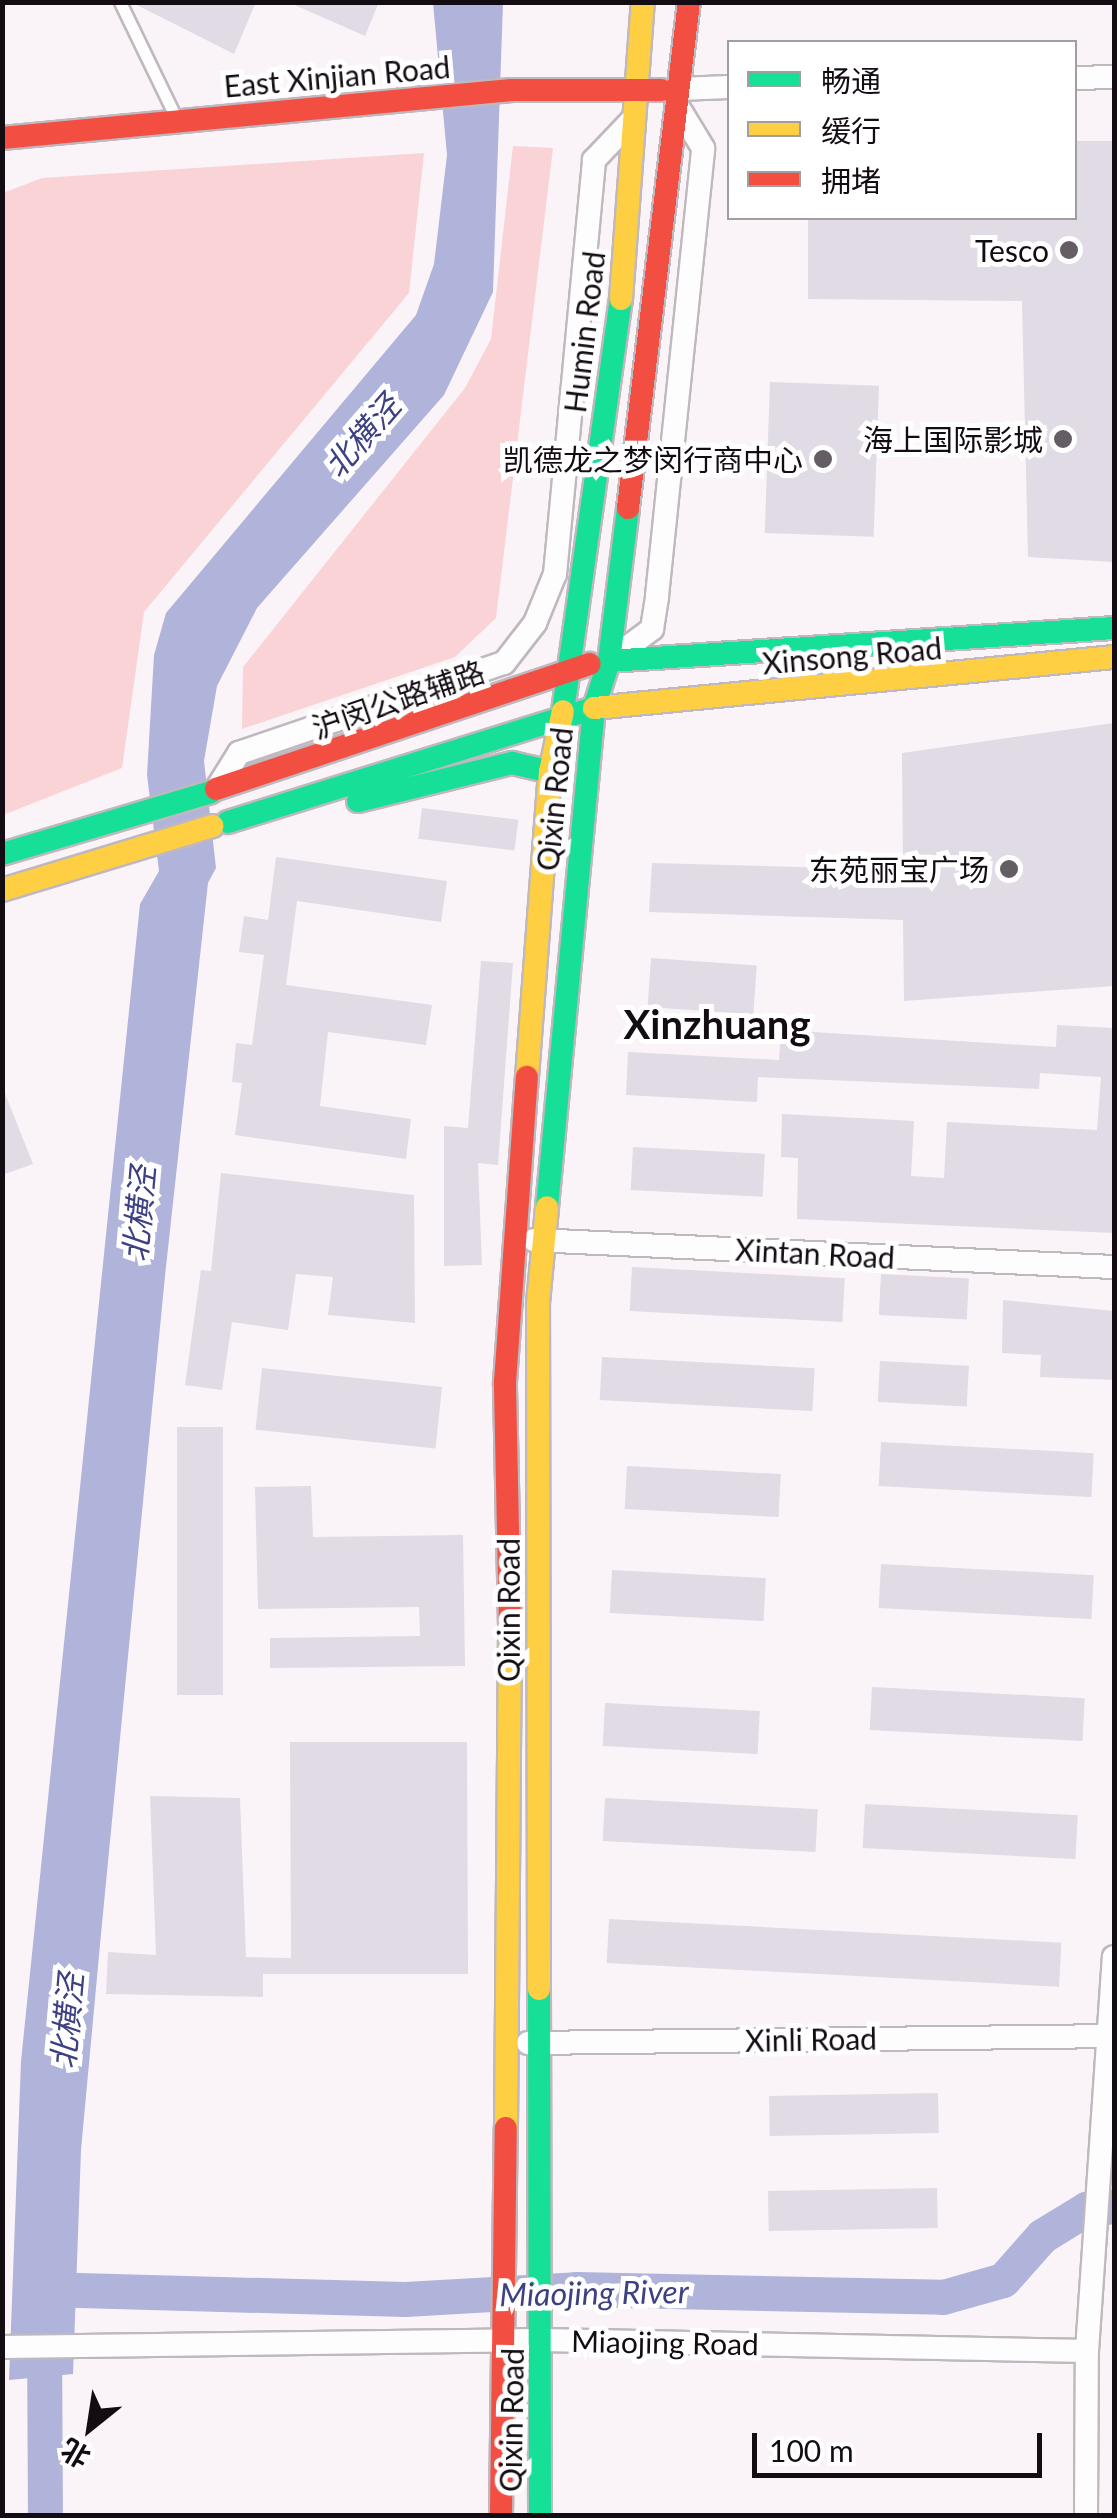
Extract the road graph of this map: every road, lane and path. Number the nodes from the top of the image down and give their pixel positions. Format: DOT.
graph roads {
  1 [pos="120,2"];
  2 [pos="643,2"];
  3 [pos="689,2"];
  4 [pos="1114,77"];
  5 [pos="1077,78"];
  6 [pos="727,88"];
  7 [pos="635,91"];
  8 [pos="678,97"];
  9 [pos="636,117"];
  10 [pos="178,122"];
  11 [pos="2,138"];
  12 [pos="1114,628"];
  13 [pos="1114,657"];
  14 [pos="609,661"];
  15 [pos="569,668"];
  16 [pos="594,708"];
  17 [pos="563,711"];
  18 [pos="550,772"];
  19 [pos="214,790"];
  20 [pos="220,824"];
  21 [pos="2,854"];
  22 [pos="2,890"];
  23 [pos="543,1239"];
  24 [pos="516,1242"];
  25 [pos="1114,1267"];
  26 [pos="1114,1957"];
  27 [pos="1111,2036"];
  28 [pos="540,2042"];
  29 [pos="507,2045"];
  30 [pos="502,2340"];
  31 [pos="542,2340"];
  32 [pos="2,2347"];
  33 [pos="1087,2351"];
  34 [pos="501,2516"];
  35 [pos="540,2516"];
  36 [pos="1086,2516"];
  1 -- 10 [label="lane"];
  2 -- 7 [label="main road, Humin Road"];
  3 -- 8 [label="main road"];
  4 -- 5 [label="street"];
  6 -- 8 [label="street"];
  7 -- 8 [label="main road, East Xinjian Road"];
  7 -- 9 [label="main road, Humin Road"];
  7 -- 10 [label="main road, East Xinjian Road"];
  8 -- 14 [label="main road"];
  8 -- 14 [label="street"];
  9 -- 15 [label="main road, Humin Road"];
  9 -- 19 [label="street, 沪闵公路辅路"];
  10 -- 11 [label="main road, East Xinjian Road"];
  12 -- 14 [label="main road, Xinsong Road"];
  13 -- 16 [label="main road, Xinsong Road"];
  14 -- 15 [label="main road"];
  14 -- 16 [label="main road"];
  15 -- 17 [label="main road, Humin Road"];
  15 -- 19 [label="main road"];
  16 -- 17 [label="main road"];
  16 -- 23 [label="main road, Qixin Road"];
  17 -- 18 [label="main road, Qixin Road"];
  17 -- 20 [label="main road"];
  18 -- 20 [label="main road"];
  18 -- 24 [label="main road, Qixin Road"];
  19 -- 21 [label="main road"];
  20 -- 22 [label="main road"];
  23 -- 24 [label="street, Xintan Road"];
  23 -- 25 [label="street, Xintan Road"];
  23 -- 28 [label="main road, Qixin Road"];
  24 -- 29 [label="main road, Qixin Road"];
  26 -- 27 [label="street"];
  27 -- 28 [label="street, Xinli Road"];
  27 -- 33 [label="street"];
  28 -- 29 [label="street, Xinli Road"];
  28 -- 31 [label="main road, Qixin Road"];
  29 -- 30 [label="main road, Qixin Road"];
  30 -- 31 [label="street, Miaojing Road"];
  30 -- 32 [label="street, Miaojing Road"];
  30 -- 34 [label="main road, Qixin Road"];
  31 -- 33 [label="street, Miaojing Road"];
  31 -- 35 [label="main road, Qixin Road"];
  33 -- 36 [label="street"];
}
